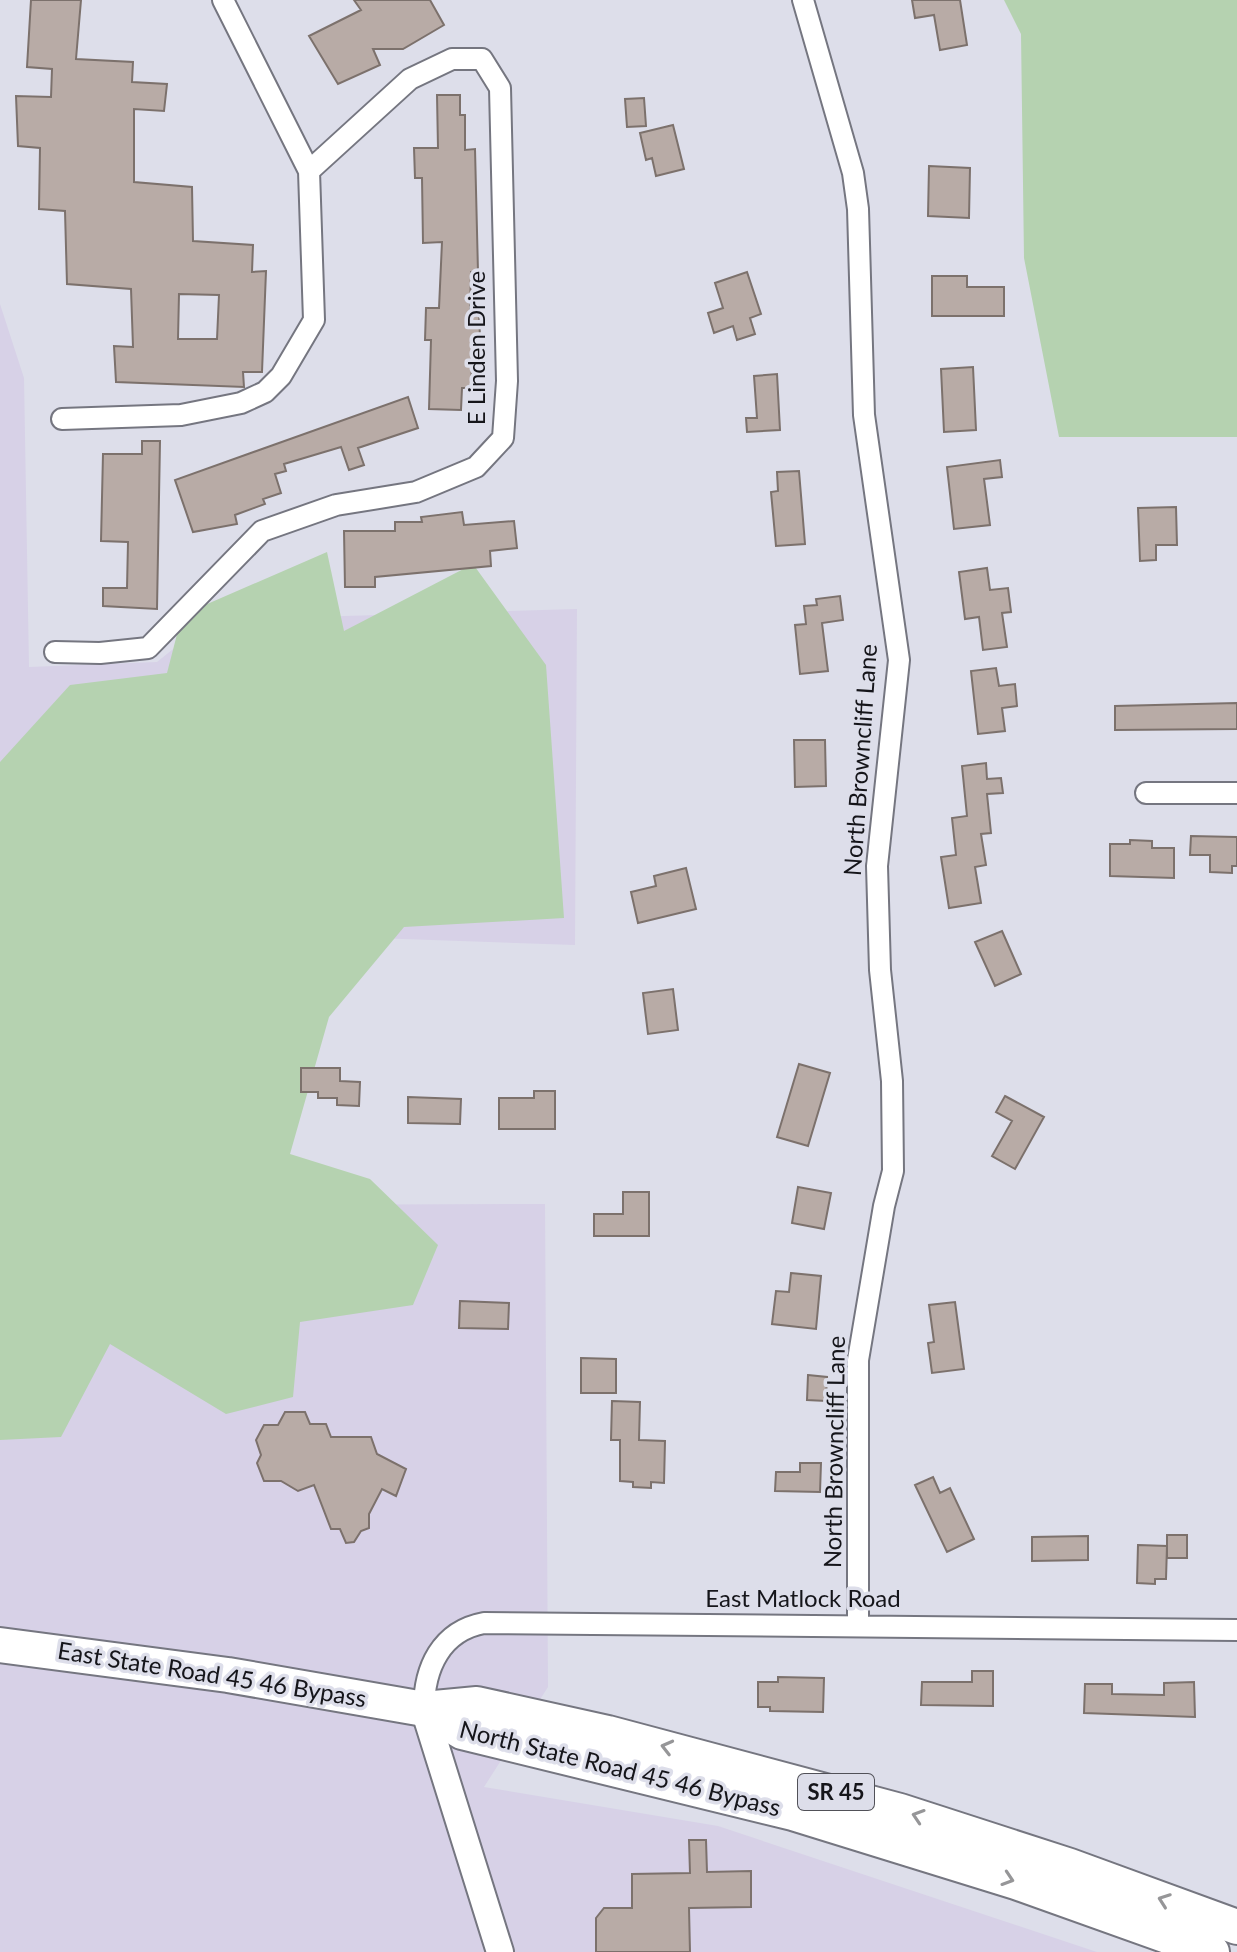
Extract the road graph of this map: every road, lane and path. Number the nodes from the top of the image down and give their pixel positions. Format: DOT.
graph roads {
  1 [pos="223,0"];
  2 [pos="803,0"];
  3 [pos="309,171"];
  4 [pos="62,419"];
  5 [pos="55,652"];
  6 [pos="1146,793"];
  7 [pos="1237,793"];
  8 [pos="858,1625"];
  9 [pos="1237,1630"];
  10 [pos="0,1645"];
  11 [pos="424,1709"];
  12 [pos="1237,1927"];
  13 [pos="500,1952"];
  14 [pos="1212,1952"];
  1 -- 3 [label="street"];
  2 -- 8 [label="street, North Browncliff Lane"];
  3 -- 4 [label="street"];
  3 -- 5 [label="street, E Linden Drive"];
  6 -- 7 [label="street"];
  8 -- 9 [label="street, East Matlock Road"];
  8 -- 11 [label="street, East Matlock Road"];
  10 -- 11 [label="highway, East State Road 45 46 Bypass / SR 45"];
  12 -- 11 [label="highway, North State Road 45 46 Bypass / SR 45, one-way"];
  11 -- 13 [label="street"];
  11 -- 14 [label="highway, North State Road 45 46 Bypass / SR 45, one-way"];
}
